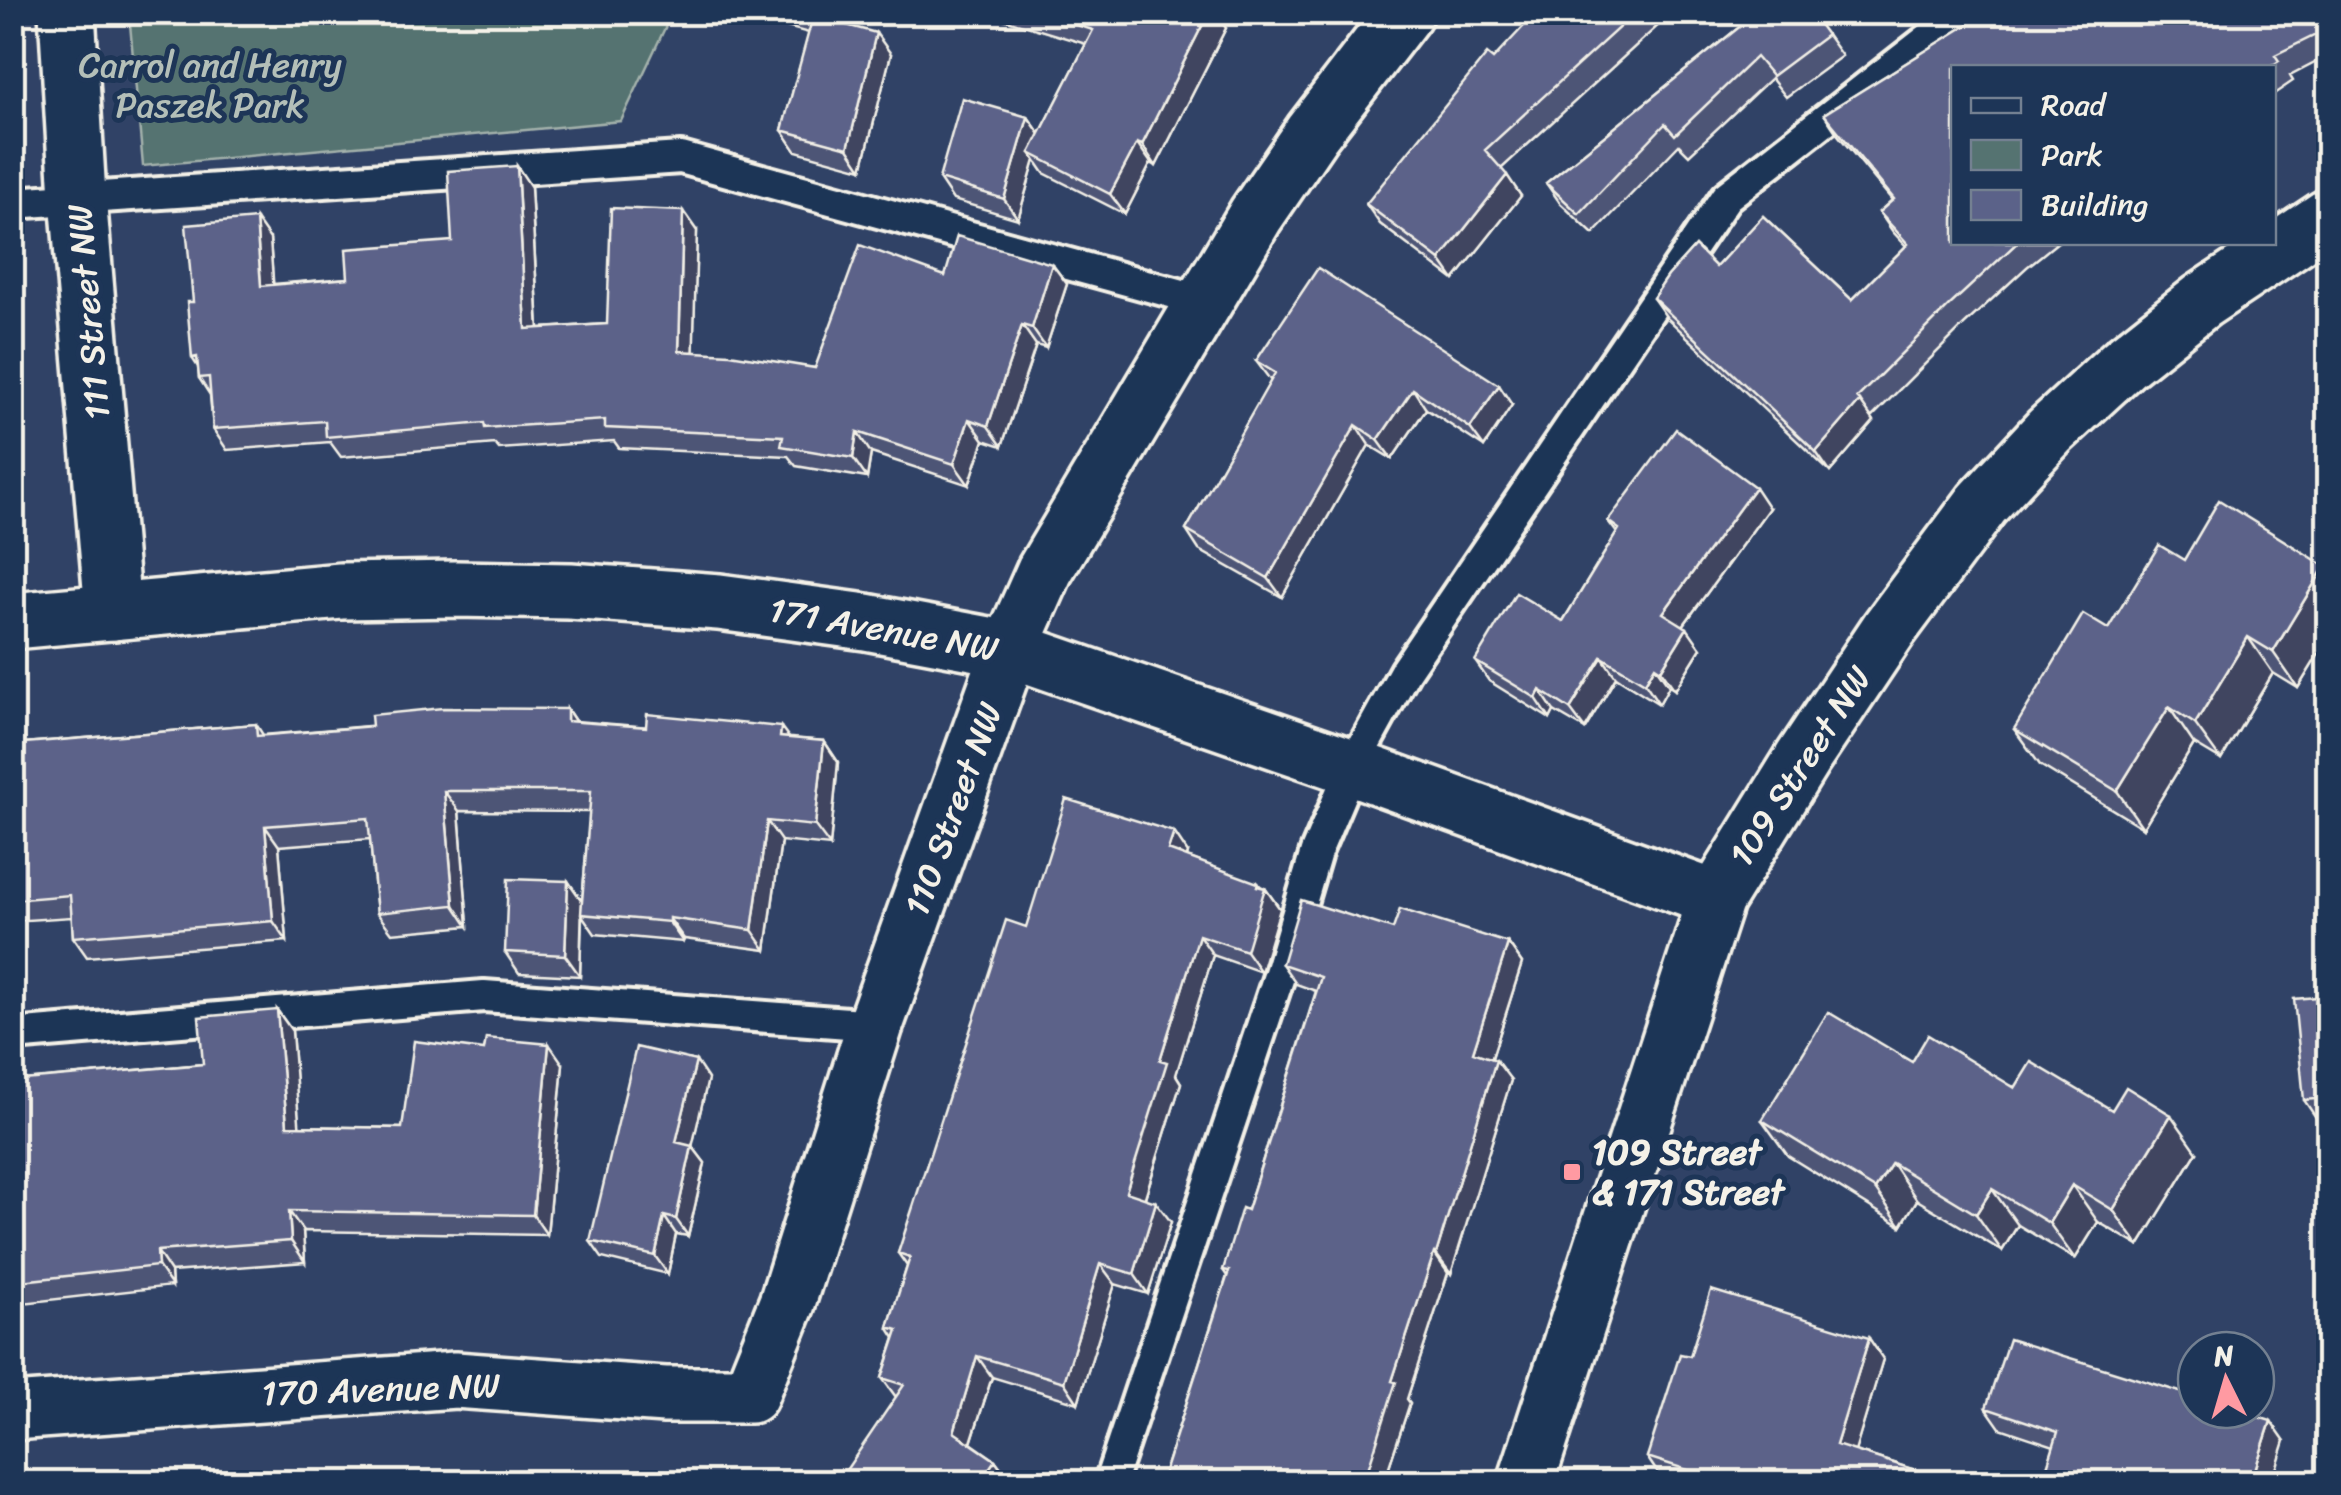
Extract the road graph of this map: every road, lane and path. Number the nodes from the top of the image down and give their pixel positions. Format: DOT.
graph roads {
  1 [pos="67,12"];
  2 [pos="1406,12"];
  3 [pos="1963,12"];
  4 [pos="78,197"];
  5 [pos="12,203"];
  6 [pos="2328,217"];
  7 [pos="1204,301"];
  8 [pos="113,612"];
  9 [pos="12,621"];
  10 [pos="1010,649"];
  11 [pos="1352,767"];
  12 [pos="1716,899"];
  13 [pos="875,1025"];
  14 [pos="12,1035"];
  15 [pos="750,1395"];
  16 [pos="12,1412"];
  17 [pos="1110,1482"];
  18 [pos="1526,1482"];
  1 -- 4 [label="street, 111 Street NW"];
  2 -- 7 [label="street, 110 Street NW"];
  3 -- 11 [label="lane"];
  4 -- 5 [label="lane"];
  4 -- 7 [label="lane"];
  4 -- 8 [label="street, 111 Street NW"];
  6 -- 12 [label="street, 109 Street NW"];
  7 -- 10 [label="street, 110 Street NW"];
  8 -- 9 [label="street, 171 Avenue NW"];
  8 -- 10 [label="street, 171 Avenue NW"];
  10 -- 11 [label="street, 171 Avenue NW"];
  10 -- 13 [label="street, 110 Street NW"];
  11 -- 12 [label="street, 171 Avenue NW"];
  11 -- 17 [label="lane"];
  12 -- 18 [label="street, 109 Street NW"];
  13 -- 14 [label="lane"];
  13 -- 15 [label="street, 110 Street NW"];
  15 -- 16 [label="street, 170 Avenue NW"];
}
